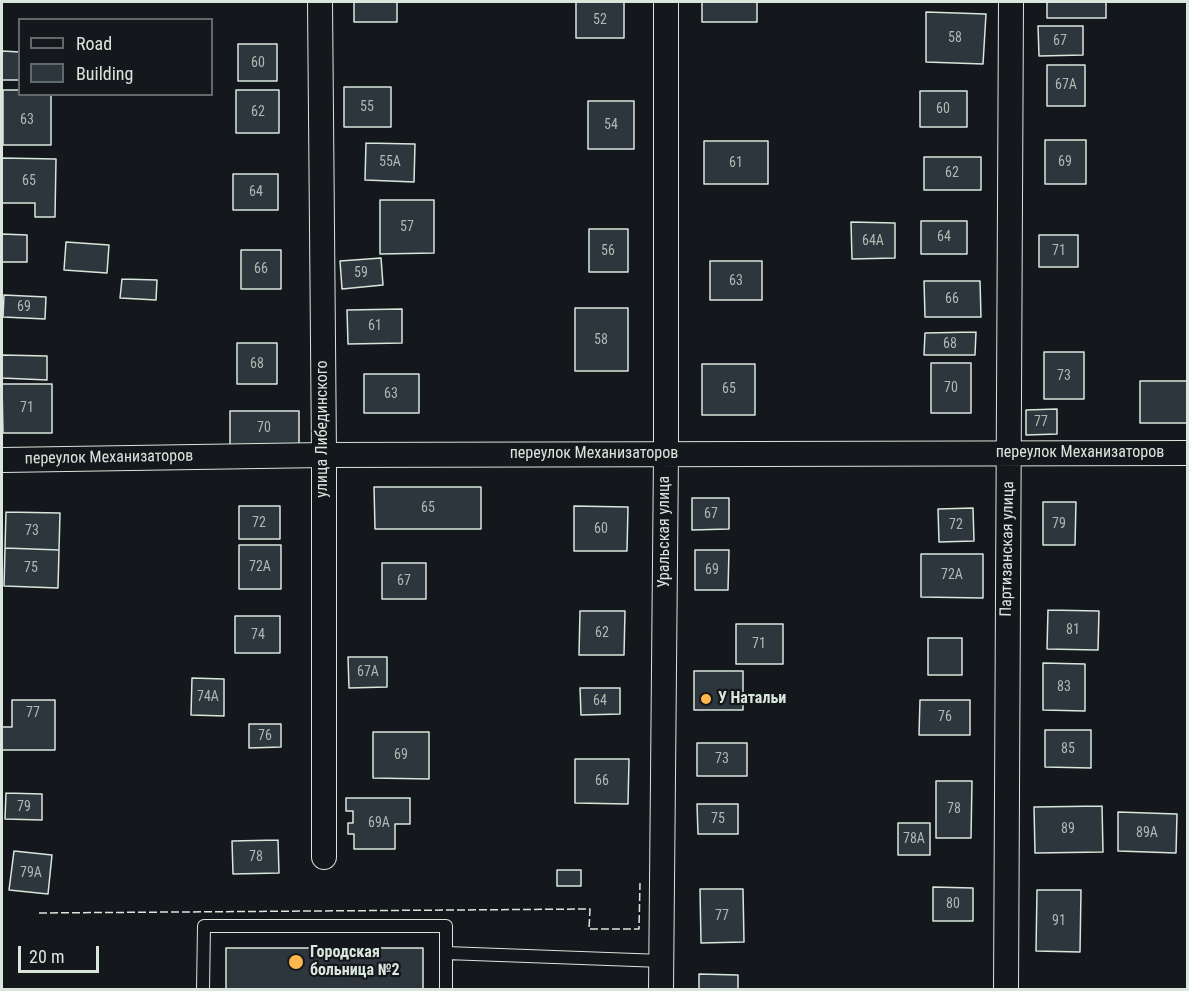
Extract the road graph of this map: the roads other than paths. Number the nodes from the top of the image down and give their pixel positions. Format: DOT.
graph roads {
  1 [pos="320,2"];
  2 [pos="666,2"];
  3 [pos="1011,2"];
  4 [pos="1188,453"];
  5 [pos="666,454"];
  6 [pos="1010,454"];
  7 [pos="324,455"];
  8 [pos="2,460"];
  9 [pos="324,857"];
  10 [pos="446,953"];
  11 [pos="662,961"];
  12 [pos="203,990"];
  13 [pos="446,990"];
  14 [pos="661,990"];
  15 [pos="1006,990"];
  1 -- 7 [label="street, улица Либединского"];
  2 -- 5 [label="street, Уральская улица"];
  3 -- 6 [label="street, Партизанская улица"];
  4 -- 6 [label="street, переулок Механизаторов"];
  5 -- 6 [label="street, переулок Механизаторов"];
  5 -- 7 [label="street, переулок Механизаторов"];
  5 -- 11 [label="street, Уральская улица"];
  6 -- 15 [label="street, Партизанская улица"];
  7 -- 8 [label="street, переулок Механизаторов"];
  7 -- 9 [label="street, улица Либединского"];
  10 -- 11 [label="lane"];
  10 -- 12 [label="lane"];
  10 -- 13 [label="lane"];
  11 -- 14 [label="street, Уральская улица"];
}
